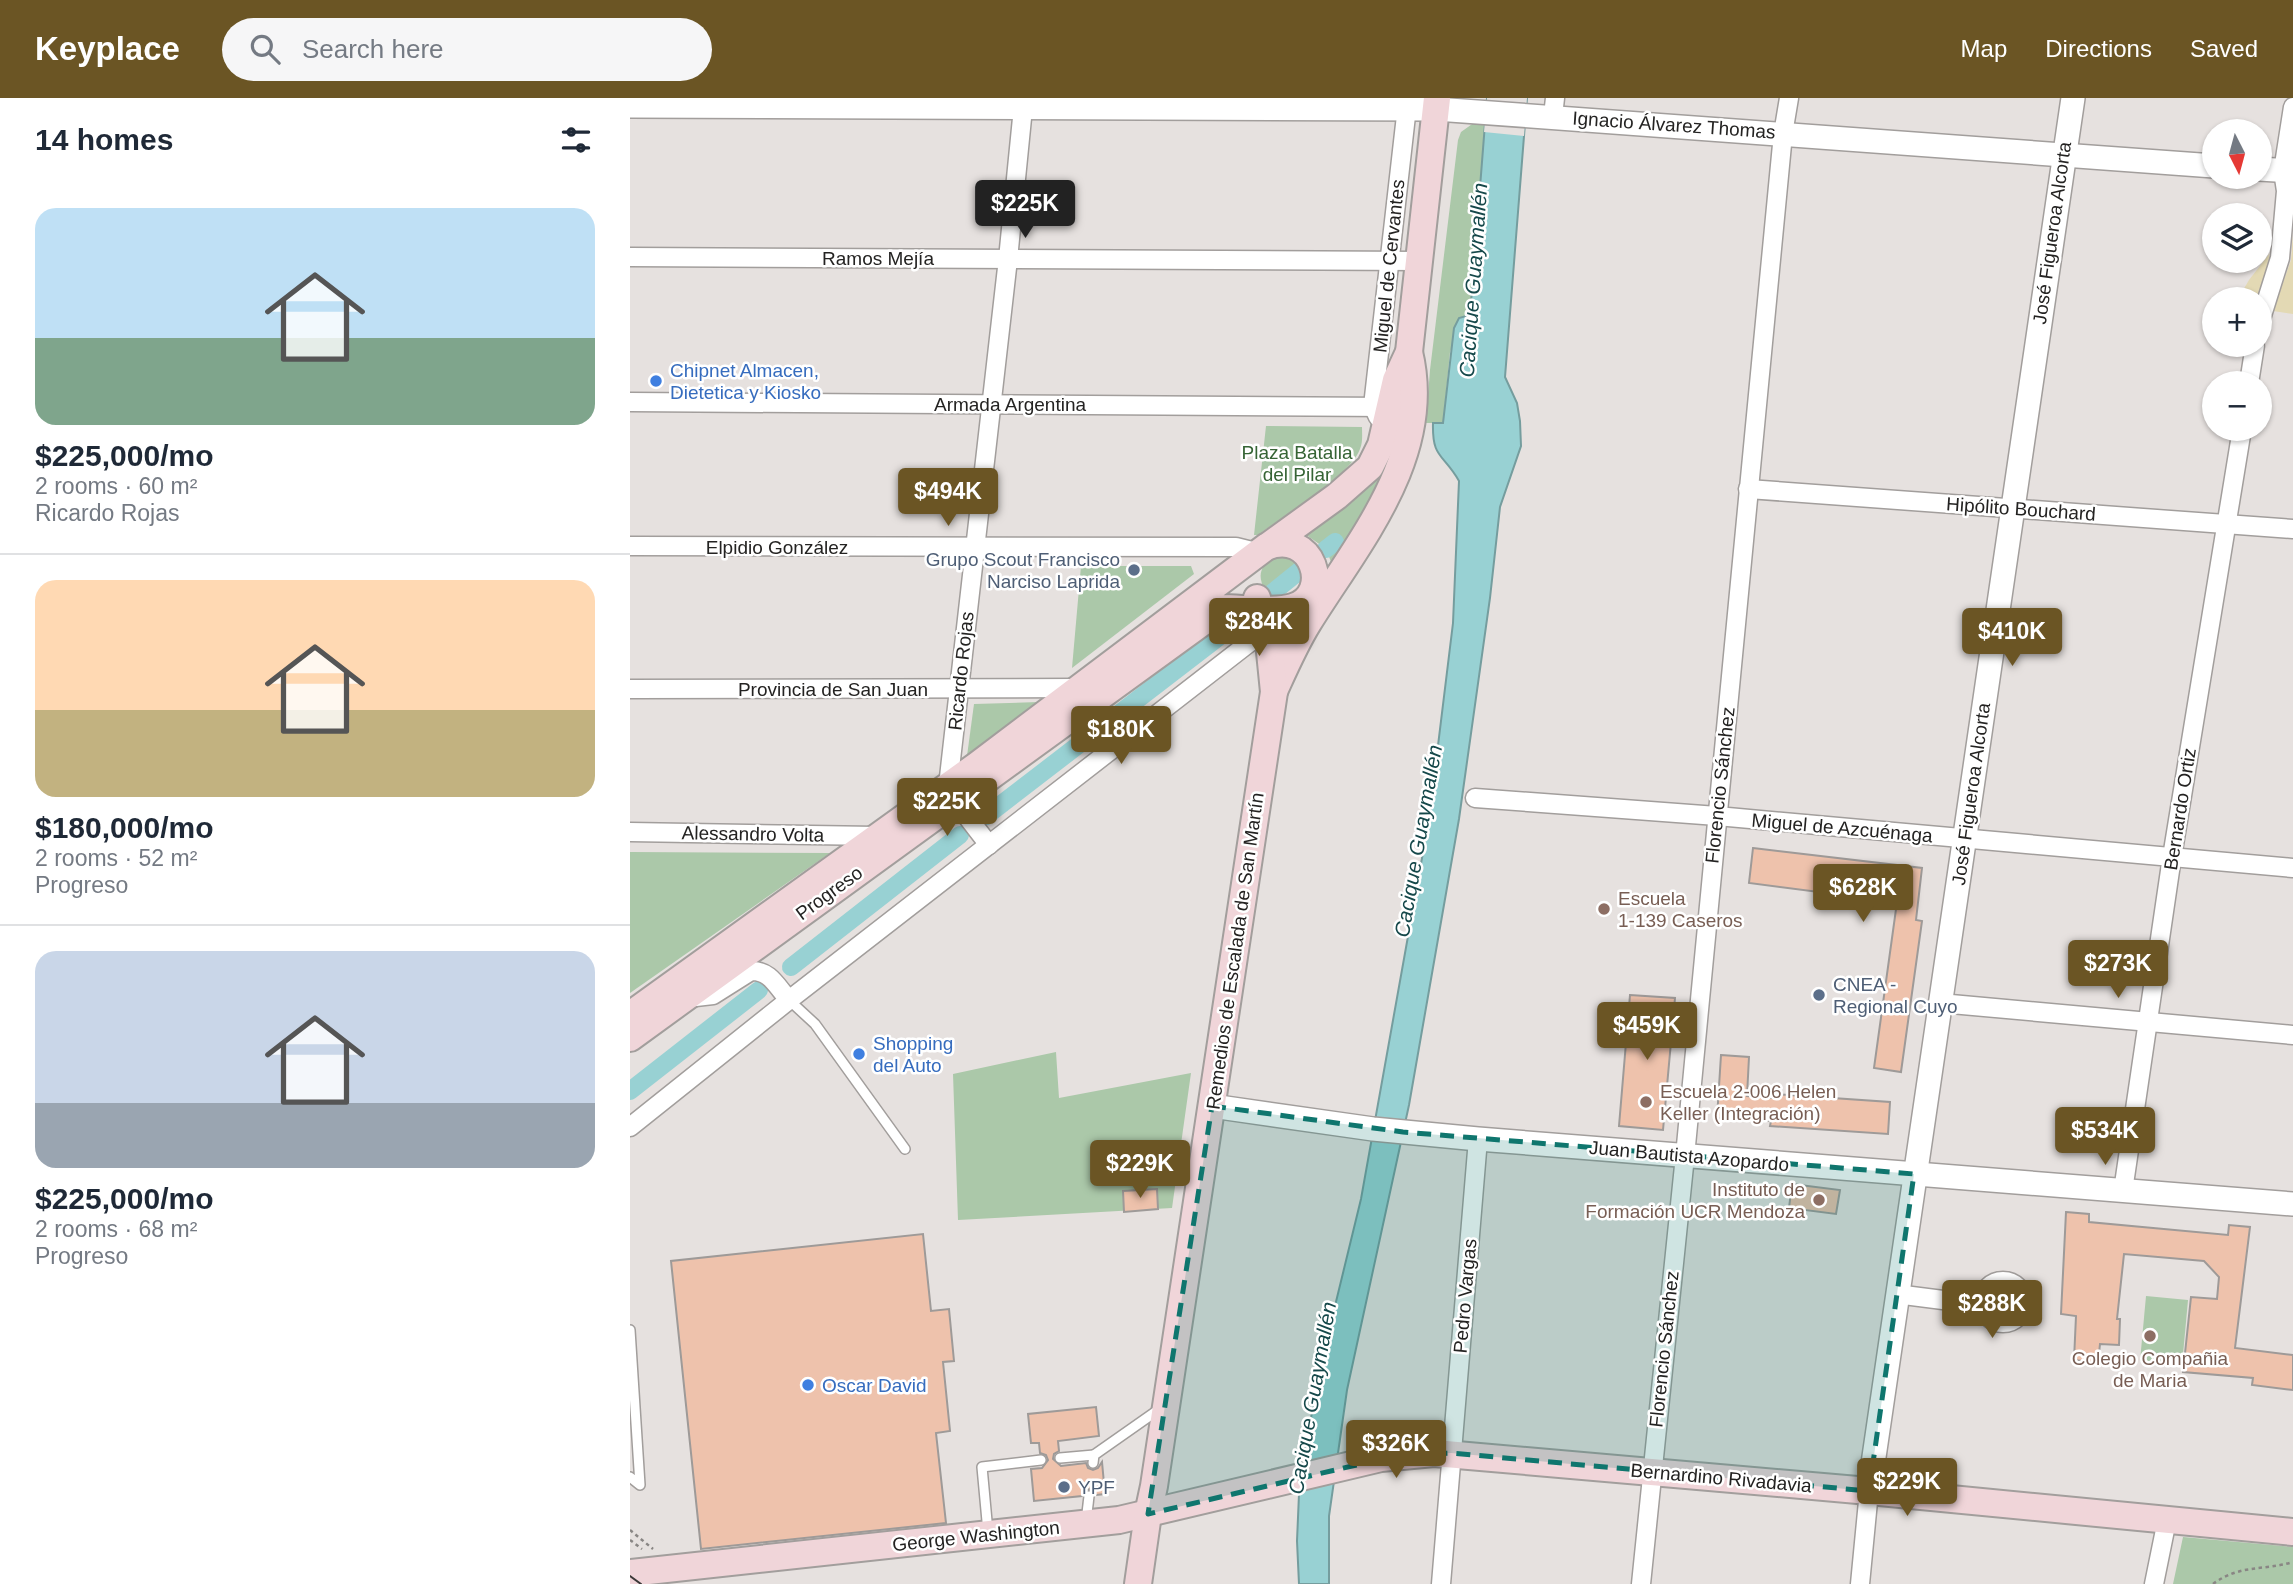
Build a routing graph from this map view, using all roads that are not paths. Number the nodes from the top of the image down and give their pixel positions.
1 (1789, 98) edge
2 (2073, 98) edge
3 (1023, 103) edge
4 (1436, 103) edge
5 (1407, 104) edge
6 (630, 106) edge
7 (1554, 107) edge
8 (2293, 107) edge
9 (1783, 134) junction
10 (2063, 155) junction
11 (2202, 165) edge
12 (2288, 171) edge
13 (630, 257) edge
14 (1008, 259) junction
15 (1390, 260) junction
16 (1419, 261) junction
17 (2271, 287) edge
18 (1409, 352) junction
19 (630, 402) edge
20 (992, 404) junction
21 (1383, 415) junction
22 (2240, 441) edge
23 (1748, 489) junction
24 (2013, 508) junction
25 (2228, 524) junction
26 (2293, 528) edge
27 (630, 546) edge
28 (974, 547) junction
29 (1260, 552) junction
30 (1286, 608) junction
31 (1229, 657) junction
32 (1272, 660) junction
33 (1079, 688) junction
34 (630, 689) edge
35 (959, 689) junction
36 (1273, 691) junction
37 (1475, 798) dead end
38 (956, 799) junction
39 (1717, 816) junction
40 (630, 832) edge
41 (876, 836) junction
42 (1965, 840) junction
43 (989, 845) junction
44 (2172, 857) junction
45 (2293, 868) edge
46 (785, 995) junction
47 (684, 999) junction
48 (1940, 1003) junction
49 (630, 1015) edge
50 (2147, 1022) junction
51 (2293, 1035) edge
52 (630, 1038) edge
53 (1212, 1106) junction
54 (630, 1127) edge
55 (1478, 1139) junction
56 (905, 1149) dead end
57 (1685, 1156) junction
58 (1914, 1174) junction
59 (2123, 1191) junction
60 (2293, 1204) edge
61 (1896, 1294) junction
62 (1982, 1305) dead end
63 (630, 1330) edge
64 (631, 1349) edge
65 (632, 1398) edge
66 (1166, 1405) junction
67 (1451, 1453) junction
68 (1060, 1458) dead end
69 (1041, 1460) dead end
70 (1651, 1471) junction
71 (1318, 1475) joint
72 (630, 1477) edge
73 (1869, 1491) junction
74 (1089, 1496) dead end
75 (1148, 1514) junction
76 (2167, 1520) junction
77 (1086, 1525) junction
78 (2293, 1532) edge
79 (988, 1535) junction
80 (630, 1573) edge
81 (1138, 1584) edge
82 (1441, 1584) edge
83 (1641, 1584) edge
84 (1860, 1584) edge
85 (2154, 1584) edge

1 - 9 street, Florencio Sánchez
2 - 10 street, José Figueroa Alcorta
3 - 5 street, Ignacio Álvarez Thomas
3 - 6 street, Ignacio Álvarez Thomas
3 - 14 street, Ricardo Rojas
4 - 5 street, Ignacio Álvarez Thomas
4 - 7 street, Ignacio Álvarez Thomas
4 - 16 main road, Miguel de Cervantes
5 - 15 street, Miguel de Cervantes
7 - 9 street, Ignacio Álvarez Thomas
8 - 12 street
9 - 10 street, Ignacio Álvarez Thomas
9 - 23 street, Florencio Sánchez
10 - 11 street, Ignacio Álvarez Thomas
10 - 24 street, José Figueroa Alcorta
12 - 17 street
13 - 14 street, Ramos Mejía
14 - 15 street, Ramos Mejía
14 - 20 street, Ricardo Rojas
15 - 16 street, Ramos Mejía
15 - 21 street, Miguel de Cervantes
16 - 18 main road, Miguel de Cervantes
18 - 21 main road, Miguel de Cervantes
18 - 30 main road, Miguel de Cervantes
19 - 20 street, Armada Argentina
20 - 21 street, Armada Argentina
20 - 28 street, Ricardo Rojas
21 - 29 main road, Miguel de Cervantes
22 - 25 street, Bernardo Ortiz
23 - 24 street, Hipólito Bouchard
23 - 39 street, Florencio Sánchez
24 - 25 street, Hipólito Bouchard
24 - 42 street, José Figueroa Alcorta
25 - 26 street, Hipólito Bouchard
25 - 44 street, Bernardo Ortiz
27 - 28 street, Elpidio González
28 - 29 street, Elpidio González
28 - 35 street, Ricardo Rojas
29 - 30 main road
29 - 30 main road
29 - 33 main road, Progreso
30 - 31 street
30 - 32 main road, Remedios de Escalada de San Martín
30 - 36 main road, Remedios de Escalada de San Martín
30 - 38 main road, Progreso
31 - 32 street
31 - 43 street
32 - 36 main road, Remedios de Escalada de San Martín
33 - 35 street, Provincia de San Juan
33 - 38 main road, Progreso
34 - 35 street, Provincia de San Juan
35 - 38 street, Ricardo Rojas
36 - 53 main road, Remedios de Escalada de San Martín
37 - 39 street, Miguel de Azcuénaga
38 - 41 main road, Progreso
38 - 43 street
38 - 47 main road, Progreso
39 - 42 street, Miguel de Azcuénaga
39 - 57 street, Florencio Sánchez
40 - 41 street, Alessandro Volta
41 - 49 main road, Progreso
42 - 44 street, Miguel de Azcuénaga
42 - 48 street, José Figueroa Alcorta
43 - 46 street
44 - 45 street, Miguel de Azcuénaga
44 - 50 street, Bernardo Ortiz
46 - 47 street
46 - 54 street
46 - 56 lane
47 - 52 main road, Progreso
48 - 50 street
48 - 58 street, José Figueroa Alcorta
50 - 51 street
50 - 59 street, Bernardo Ortiz
53 - 55 street, Juan Bautista Azopardo
53 - 66 main road, Remedios de Escalada de San Martín
55 - 57 street, Juan Bautista Azopardo
55 - 67 street, Pedro Vargas
57 - 58 street, Juan Bautista Azopardo
57 - 70 street, Florencio Sánchez
58 - 59 street, Juan Bautista Azopardo
58 - 61 street, José Figueroa Alcorta
59 - 60 street, Juan Bautista Azopardo
61 - 62 street
61 - 73 street, José Figueroa Alcorta
63 - 64 lane
64 - 65 lane
65 - 72 lane
66 - 68 lane
66 - 75 main road, Remedios de Escalada de San Martín
67 - 70 main road, Bernardino Rivadavia
67 - 71 main road, Bernardino Rivadavia
67 - 82 street, Pedro Vargas
69 - 79 lane
70 - 73 main road, Bernardino Rivadavia
70 - 83 street, Florencio Sánchez
71 - 75 main road, George Washington
73 - 76 main road, Bernardino Rivadavia
73 - 84 street
74 - 77 lane
75 - 77 main road, George Washington
75 - 81 main road, Remedios de Escalada de San Martín
76 - 78 main road, Bernardino Rivadavia
76 - 85 street
77 - 79 main road, George Washington
79 - 80 main road, George Washington

